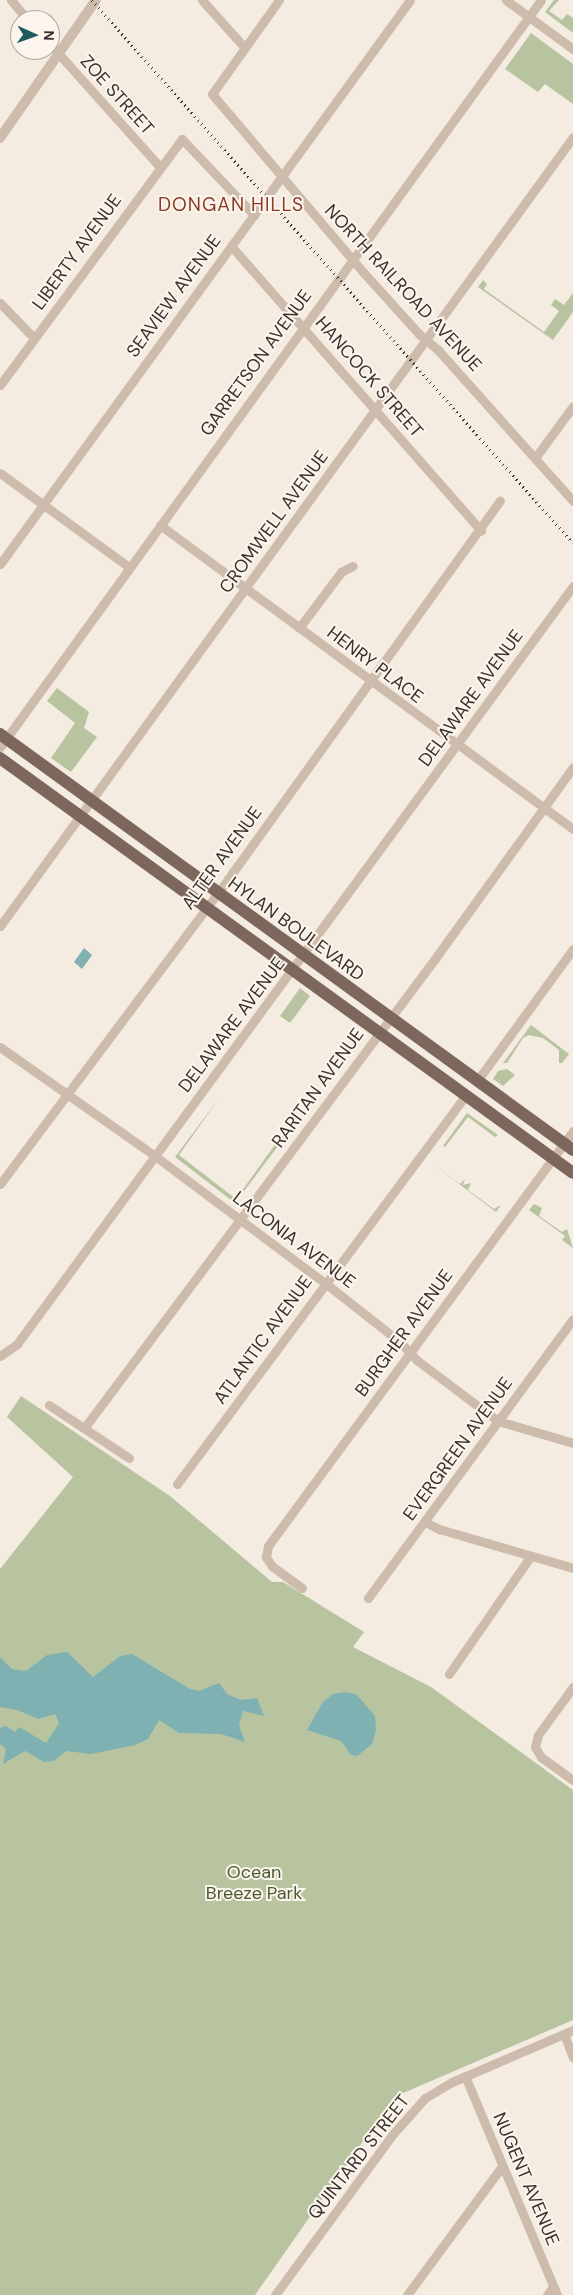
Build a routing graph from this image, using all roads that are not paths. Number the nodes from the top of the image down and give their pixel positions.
1 (10, 0) edge
2 (96, 0) edge
3 (202, 0) edge
4 (279, 0) edge
5 (410, 0) edge
6 (506, 0) edge
7 (541, 0) edge
8 (19, 10) edge
9 (529, 17) junction
10 (245, 48) junction
11 (573, 49) edge
12 (60, 53) edge
13 (60, 55) edge
14 (55, 60) edge
15 (573, 136) edge
16 (0, 138) edge
17 (159, 166) junction
18 (282, 177) junction
19 (254, 215) junction
20 (231, 246) junction
21 (352, 259) junction
22 (0, 303) edge
23 (303, 327) junction
24 (34, 338) junction
25 (426, 340) junction
26 (0, 385) edge
27 (573, 406) edge
28 (376, 409) junction
29 (535, 458) junction
30 (0, 473) edge
31 (500, 501) dead end
32 (573, 501) edge
33 (44, 503) junction
34 (160, 525) junction
35 (482, 531) junction
36 (0, 564) edge
37 (353, 566) dead end
38 (129, 567) junction
39 (573, 586) edge
40 (246, 588) junction
41 (299, 628) junction
42 (371, 682) junction
43 (2, 740) edge
44 (457, 745) junction
45 (0, 758) edge
46 (573, 767) edge
47 (92, 800) junction
48 (543, 808) junction
49 (81, 816) junction
50 (573, 829) edge
51 (217, 893) junction
52 (208, 906) junction
53 (0, 926) edge
54 (573, 949) edge
55 (303, 956) junction
56 (294, 969) junction
57 (389, 1019) junction
58 (380, 1031) junction
59 (0, 1047) edge
60 (477, 1081) junction
61 (67, 1093) junction
62 (466, 1095) junction
63 (573, 1131) edge
64 (569, 1147) edge
65 (155, 1156) junction
66 (553, 1159) junction
67 (573, 1173) edge
68 (0, 1184) edge
69 (240, 1220) junction
70 (325, 1283) junction
71 (572, 1322) edge
72 (409, 1352) junction
73 (0, 1356) edge
74 (49, 1405) dead end
75 (498, 1421) junction
76 (85, 1427) junction
77 (573, 1443) edge
78 (129, 1458) dead end
79 (177, 1484) dead end
80 (425, 1522) junction
81 (530, 1556) junction
82 (573, 1568) edge
83 (302, 1588) dead end
84 (368, 1598) dead end
85 (449, 1674) dead end
86 (573, 1687) edge
87 (573, 1780) edge
88 (573, 2030) edge
89 (564, 2034) junction
90 (573, 2057) edge
91 (465, 2076) junction
92 (502, 2166) junction
93 (555, 2291) edge
94 (276, 2295) edge
95 (407, 2295) edge
96 (547, 2295) edge

1 - 8 street
2 - 12 street
3 - 10 street
4 - 10 street
5 - 18 street, SEAVIEW AVENUE
6 - 9 street
7 - 9 street, GARRETSON AVENUE
9 - 11 street
9 - 21 street, GARRETSON AVENUE
10 - 18 street, NORTH RAILROAD AVENUE
13 - 17 street, ZOE STREET
14 - 16 street
15 - 25 street, CROMWELL AVENUE
17 - 19 street, LIBERTY AVENUE
17 - 24 street, LIBERTY AVENUE
18 - 19 street, SEAVIEW AVENUE
18 - 21 street, NORTH RAILROAD AVENUE
19 - 20 street, SEAVIEW AVENUE
20 - 23 street, HANCOCK STREET
20 - 33 street, SEAVIEW AVENUE
21 - 23 street, GARRETSON AVENUE
21 - 25 street, NORTH RAILROAD AVENUE
22 - 24 street
23 - 28 street, HANCOCK STREET
23 - 34 street, GARRETSON AVENUE
24 - 26 street, LIBERTY AVENUE
25 - 28 street, CROMWELL AVENUE
25 - 29 street, NORTH RAILROAD AVENUE
27 - 29 street
28 - 35 street, HANCOCK STREET
28 - 40 street, CROMWELL AVENUE
29 - 32 street, NORTH RAILROAD AVENUE
30 - 33 street
31 - 35 street, ALTER AVENUE
33 - 36 street, SEAVIEW AVENUE
33 - 38 street
34 - 38 street, GARRETSON AVENUE
34 - 40 street, HENRY PLACE
35 - 42 street, ALTER AVENUE
37 - 41 street
38 - 43 street, GARRETSON AVENUE
39 - 44 street, DELAWARE AVENUE
40 - 41 street, HENRY PLACE
40 - 47 street, CROMWELL AVENUE
41 - 42 street, HENRY PLACE
42 - 44 street, HENRY PLACE
42 - 51 street, ALTER AVENUE
43 - 47 main road, HYLAN BOULEVARD
44 - 48 street, HENRY PLACE
44 - 55 street, DELAWARE AVENUE
45 - 49 main road, HYLAN BOULEVARD
46 - 48 street, RARITAN AVENUE
47 - 49 street, CROMWELL AVENUE
47 - 51 main road, HYLAN BOULEVARD
48 - 50 street, HENRY PLACE
48 - 57 street, RARITAN AVENUE
49 - 52 main road, HYLAN BOULEVARD
49 - 53 street, CROMWELL AVENUE
51 - 52 street, ALTER AVENUE
51 - 55 main road, HYLAN BOULEVARD
52 - 56 main road, HYLAN BOULEVARD
52 - 61 street, ALTER AVENUE
54 - 60 street
55 - 56 street, DELAWARE AVENUE
55 - 57 main road, HYLAN BOULEVARD
56 - 58 main road, HYLAN BOULEVARD
56 - 65 street, DELAWARE AVENUE
57 - 58 street, RARITAN AVENUE
57 - 60 main road, HYLAN BOULEVARD
58 - 62 main road, HYLAN BOULEVARD
58 - 69 street, RARITAN AVENUE
59 - 61 street, LACONIA AVENUE
60 - 64 main road, HYLAN BOULEVARD
61 - 65 street, LACONIA AVENUE
61 - 68 street, ALTER AVENUE
62 - 66 main road, HYLAN BOULEVARD
62 - 70 street, ATLANTIC AVENUE
63 - 64 street, BURGHER AVENUE
64 - 66 street, BURGHER AVENUE
65 - 69 street, LACONIA AVENUE
65 - 73 street, DELAWARE AVENUE
66 - 67 main road, HYLAN BOULEVARD
66 - 72 street, BURGHER AVENUE
69 - 70 street, LACONIA AVENUE
69 - 76 street, RARITAN AVENUE
70 - 72 street, LACONIA AVENUE
70 - 79 street, ATLANTIC AVENUE
71 - 75 street, EVERGREEN AVENUE
72 - 75 street, LACONIA AVENUE
72 - 83 street, BURGHER AVENUE
74 - 76 street
75 - 77 street, LACONIA AVENUE
75 - 80 street, EVERGREEN AVENUE
76 - 78 street
80 - 81 street
80 - 84 street, EVERGREEN AVENUE
81 - 82 street
81 - 85 street
86 - 87 street
88 - 89 street, QUINTARD STREET
89 - 90 street
89 - 91 street, QUINTARD STREET
91 - 92 street, NUGENT AVENUE
91 - 94 street, QUINTARD STREET
92 - 93 street, NUGENT AVENUE
92 - 95 street
93 - 96 street

